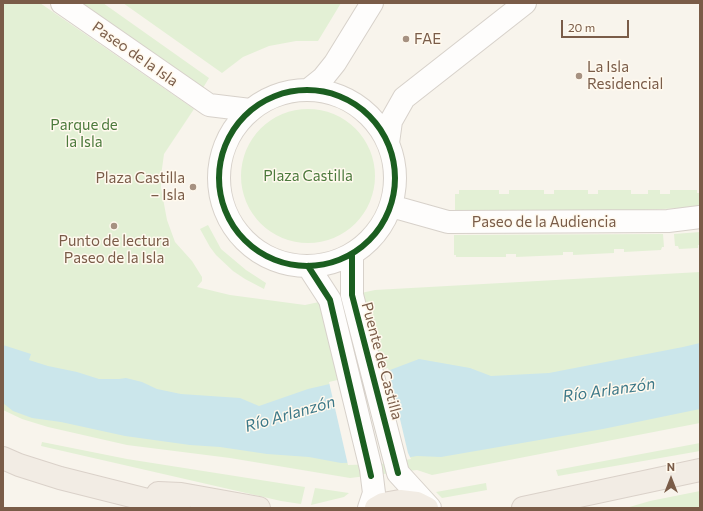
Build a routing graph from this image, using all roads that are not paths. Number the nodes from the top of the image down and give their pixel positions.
1 (62, 3) edge
2 (372, 3) edge
3 (525, 3) edge
4 (308, 90) junction
5 (209, 105) junction
6 (250, 110) junction
7 (227, 140) junction
8 (388, 143) junction
9 (391, 206) junction
10 (700, 217) edge
11 (352, 254) junction
12 (308, 266) junction
13 (3, 458) edge
14 (700, 470) edge
15 (625, 485) junction
16 (120, 492) junction
17 (179, 508) edge
18 (259, 508) edge
19 (369, 508) edge
20 (376, 508) edge
21 (429, 508) edge
22 (523, 508) edge
23 (576, 508) edge

1 - 5 street, Paseo de la Isla
2 - 4 street
3 - 8 street
4 - 6 street
4 - 8 street
5 - 6 street, Paseo de la Isla
5 - 7 street, Paseo de la Isla
6 - 7 street
7 - 12 street
8 - 9 street
9 - 10 street, Paseo de la Audiencia
9 - 11 street
11 - 12 street
11 - 21 street, Puente de Castilla
12 - 19 street
13 - 16 highway
14 - 15 highway
15 - 22 highway
15 - 23 highway
16 - 17 highway
16 - 18 highway
20 - 21 highway

